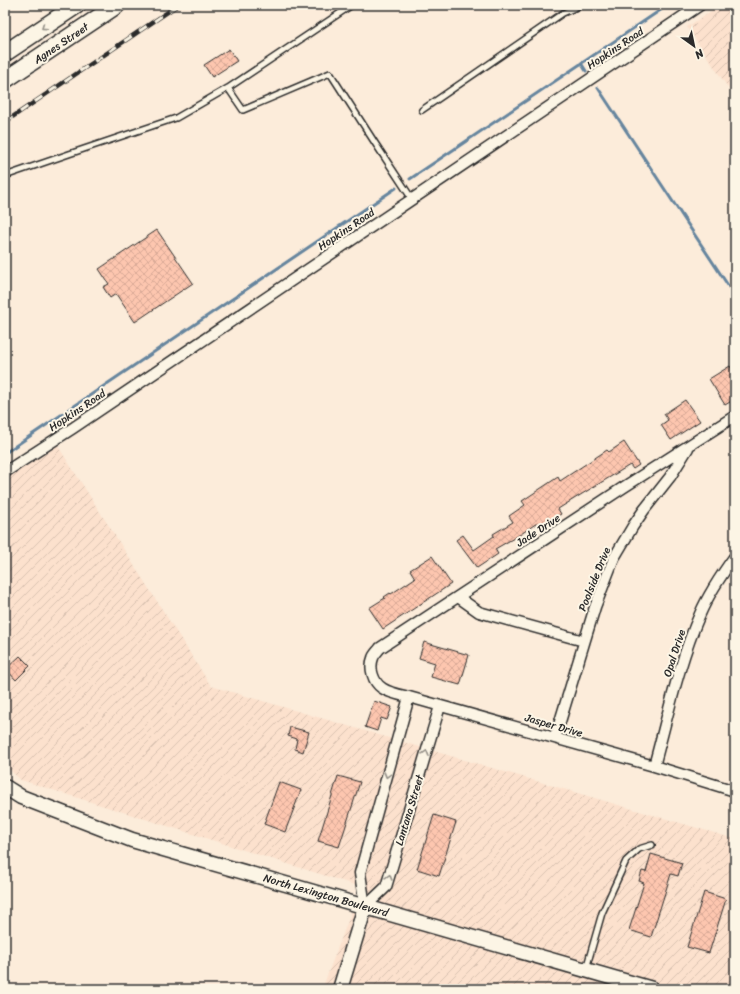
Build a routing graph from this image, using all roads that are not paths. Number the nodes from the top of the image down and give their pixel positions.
1 (77, 5) edge
2 (117, 5) edge
3 (352, 5) edge
4 (581, 5) edge
5 (700, 5) edge
6 (5, 53) edge
7 (5, 80) edge
8 (228, 88) junction
9 (422, 110) dead end
10 (5, 176) edge
11 (412, 199) junction
12 (735, 416) edge
13 (689, 446) junction
14 (5, 472) edge
15 (735, 556) edge
16 (458, 597) junction
17 (584, 641) junction
18 (372, 674) joint
19 (409, 697) junction
20 (440, 706) junction
21 (555, 738) junction
22 (654, 766) junction
23 (5, 787) edge
24 (735, 791) edge
25 (652, 845) dead end
26 (365, 907) junction
27 (586, 970) junction
28 (340, 989) edge
29 (652, 989) edge

1 -> 6 main road, Agnes Street
2 - 7 main road, Agnes Street
3 - 8 lane
4 - 9 lane
5 - 11 street, Hopkins Road
8 - 10 lane
8 - 11 lane
11 - 14 street, Hopkins Road
12 - 13 street, Jade Drive
13 - 16 street, Jade Drive
13 - 17 street, Poolside Drive
15 - 22 street, Opal Drive
16 - 17 street
16 - 18 street, Jade Drive
17 - 21 street, Poolside Drive
18 - 19 street, Jasper Drive
19 - 20 street, Jasper Drive
19 -> 26 street, Lantana Street
20 - 21 street, Jasper Drive
26 -> 20 street, Lantana Street
21 - 22 street, Jasper Drive
22 - 24 street, Jasper Drive
23 - 26 street, North Lexington Boulevard
25 - 27 lane
26 - 27 street, North Lexington Boulevard
26 - 28 street, Lantana Street
27 - 29 street, North Lexington Boulevard

